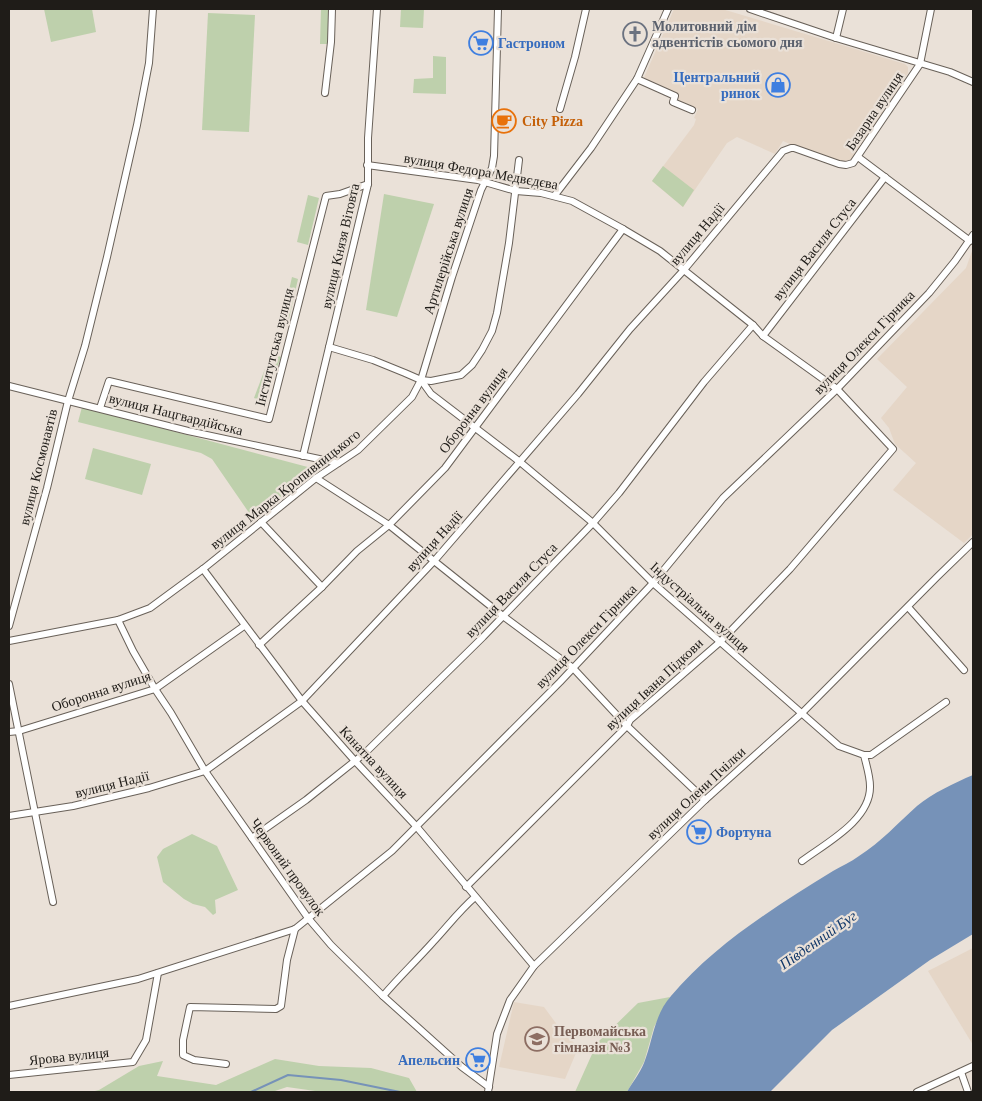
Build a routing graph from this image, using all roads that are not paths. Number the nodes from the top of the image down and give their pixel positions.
1 (153, 9) edge
2 (332, 9) edge
3 (377, 9) edge
4 (498, 9) edge
5 (586, 9) edge
6 (668, 9) edge
7 (754, 9) edge
8 (843, 9) edge
9 (931, 9) edge
10 (836, 38) junction
11 (920, 64) junction
12 (637, 79) junction
13 (973, 82) edge
14 (325, 93) dead end
15 (560, 109) dead end
16 (692, 110) dead end
17 (787, 149) joint
18 (858, 157) junction
19 (519, 160) dead end
20 (367, 165) junction
21 (885, 178) junction
22 (485, 181) junction
23 (368, 184) junction
24 (516, 191) junction
25 (555, 195) junction
26 (623, 229) junction
27 (972, 238) edge
28 (683, 270) junction
29 (753, 324) junction
30 (763, 336) junction
31 (329, 347) junction
32 (420, 380) junction
33 (9, 386) edge
34 (837, 389) junction
35 (68, 401) junction
36 (100, 408) junction
37 (475, 429) junction
38 (893, 449) joint
39 (303, 456) junction
40 (520, 462) junction
41 (338, 463) junction
42 (316, 478) junction
43 (261, 522) junction
44 (593, 523) junction
45 (389, 525) junction
46 (973, 542) edge
47 (435, 560) junction
48 (203, 569) junction
49 (653, 583) junction
50 (322, 587) junction
51 (908, 607) junction
52 (503, 616) junction
53 (118, 620) junction
54 (9, 626) edge
55 (244, 626) junction
56 (9, 641) edge
57 (720, 642) junction
58 (259, 645) junction
59 (573, 668) junction
60 (964, 670) dead end
61 (9, 684) edge
62 (155, 689) junction
63 (302, 701) junction
64 (946, 702) dead end
65 (802, 713) junction
66 (627, 726) junction
67 (19, 731) junction
68 (9, 732) edge
69 (864, 755) junction
70 (355, 761) junction
71 (205, 771) junction
72 (705, 800) junction
73 (36, 813) junction
74 (9, 816) edge
75 (416, 826) junction
76 (252, 838) junction
77 (802, 861) dead end
78 (466, 887) junction
79 (475, 897) junction
80 (53, 902) dead end
81 (308, 918) junction
82 (295, 929) junction
83 (534, 966) junction
84 (158, 973) junction
85 (382, 996) junction
86 (9, 1006) edge
87 (226, 1064) dead end
88 (973, 1066) edge
89 (961, 1072) junction
90 (9, 1075) edge
91 (489, 1090) edge
92 (917, 1092) edge
93 (968, 1092) edge

1 - 35 street, вулиця Космонавтів
2 - 14 street
3 - 20 street, вулиця Князя Вітовта
4 - 22 street, Артилерійська вулиця
5 - 15 street
6 - 12 street
7 - 10 street
8 - 10 street
9 - 11 street
10 - 11 street
11 - 13 street
11 - 18 street, Базарна вулиця
12 - 16 street
12 - 25 street
17 - 18 street, Базарна вулиця
17 - 28 street, вулиця Надії
18 - 21 street
19 - 24 street
20 - 22 street, вулиця Федора Медвєдєва
20 - 23 street, вулиця Князя Вітовта
21 - 27 street
21 - 30 street, вулиця Василя Стуса
22 - 24 street, вулиця Федора Медвєдєва
22 - 32 street, Артилерійська вулиця
23 - 31 street, вулиця Князя Вітовта
23 - 36 street, Інститутська вулиця
24 - 25 street, вулиця Федора Медвєдєва
24 - 32 street
25 - 26 street, вулиця Федора Медвєдєва
26 - 28 street, вулиця Федора Медвєдєва
26 - 37 street, Оборонна вулиця
27 - 34 street, вулиця Олекси Гірника
28 - 29 street, вулиця Федора Медвєдєва
28 - 40 street, вулиця Надії
29 - 30 street, вулиця Федора Медвєдєва
29 - 44 street, вулиця Василя Стуса
30 - 34 street, вулиця Федора Медвєдєва
31 - 32 street
31 - 39 street, вулиця Князя Вітовта
32 - 37 street, Індустріальна вулиця
32 - 41 street, вулиця Марка Кропивницького
33 - 35 street, вулиця Нацгвардійська
34 - 38 street, вулиця Федора Медвєдєва
34 - 49 street, вулиця Олекси Гірника
35 - 36 street, вулиця Нацгвардійська
35 - 54 street, вулиця Космонавтів
36 - 39 street, вулиця Нацгвардійська
37 - 40 street, Індустріальна вулиця
37 - 45 street, Оборонна вулиця
38 - 57 street, вулиця Івана Підкови
39 - 41 street, вулиця Нацгвардійська
40 - 44 street, Індустріальна вулиця
40 - 47 street, вулиця Надії
41 - 42 street, вулиця Марка Кропивницького
42 - 43 street, вулиця Марка Кропивницького
42 - 45 street
43 - 48 street, вулиця Марка Кропивницького
43 - 50 street
44 - 49 street, Індустріальна вулиця
44 - 52 street, вулиця Василя Стуса
45 - 47 street
45 - 50 street, Оборонна вулиця
46 - 51 street, вулиця Олени Пчілки
47 - 52 street
47 - 63 street, вулиця Надії
48 - 53 street, вулиця Марка Кропивницького
48 - 55 street, Канатна вулиця
49 - 57 street, Індустріальна вулиця
49 - 59 street, вулиця Олекси Гірника
50 - 58 street, Оборонна вулиця
51 - 60 street
51 - 65 street, вулиця Олени Пчілки
52 - 59 street
52 - 70 street, вулиця Василя Стуса
53 - 56 street, вулиця Марка Кропивницького
53 - 62 street, Червоний провулок
55 - 58 street, Канатна вулиця
55 - 62 street, Оборонна вулиця
57 - 65 street, Індустріальна вулиця
57 - 66 street, вулиця Івана Підкови
58 - 63 street, Канатна вулиця
59 - 66 street
59 - 75 street, вулиця Олекси Гірника
61 - 67 street
62 - 67 street, Оборонна вулиця
62 - 71 street, Червоний провулок
63 - 70 street, Канатна вулиця
63 - 71 street, вулиця Надії
64 - 69 street
65 - 69 street, Індустріальна вулиця
65 - 72 street, вулиця Олени Пчілки
66 - 72 street
66 - 78 street, вулиця Івана Підкови
67 - 68 street, Оборонна вулиця
67 - 73 street
69 - 77 street
70 - 75 street, Канатна вулиця
70 - 76 street, вулиця Василя Стуса
71 - 73 street, вулиця Надії
71 - 76 street, Червоний провулок
72 - 83 street, вулиця Олени Пчілки
73 - 74 street, вулиця Надії
73 - 80 street
75 - 78 street, Канатна вулиця
75 - 81 street, вулиця Олекси Гірника
76 - 81 street, Червоний провулок
78 - 79 street, Канатна вулиця
79 - 83 street, Канатна вулиця
79 - 85 street
81 - 82 street, вулиця Олекси Гірника
81 - 85 street, Червоний провулок
82 - 84 street, вулиця Олекси Гірника
82 - 87 street
83 - 91 street, вулиця Олени Пчілки
84 - 86 street, вулиця Олекси Гірника
84 - 90 street, Ярова вулиця
85 - 91 street, Червоний провулок
88 - 89 street
89 - 92 street
89 - 93 street

